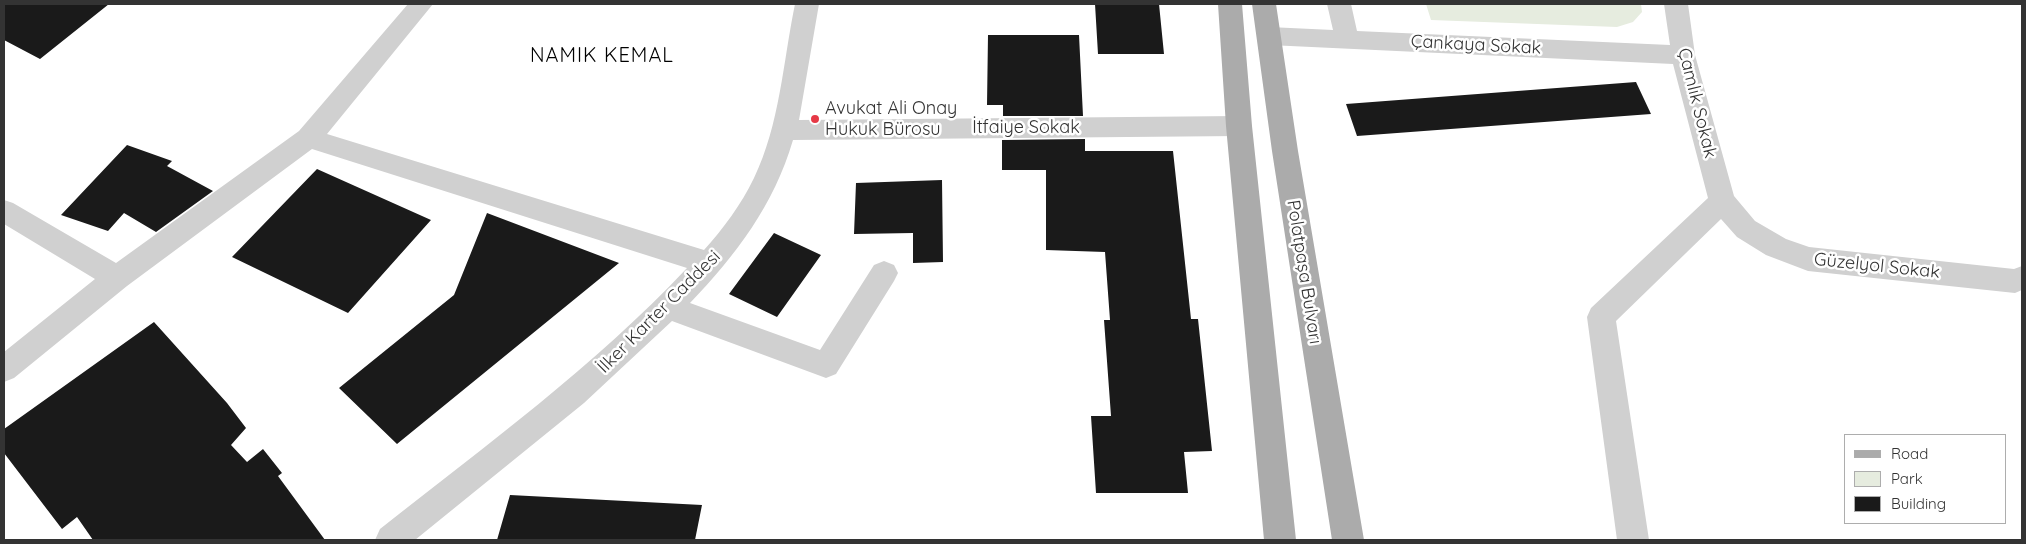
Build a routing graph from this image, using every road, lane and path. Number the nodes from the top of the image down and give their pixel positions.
1 (421, 4) edge
2 (807, 4) edge
3 (1230, 4) edge
4 (1264, 4) edge
5 (1339, 4) edge
6 (1676, 4) edge
7 (1269, 36) junction
8 (1347, 39) junction
9 (1683, 55) junction
10 (1239, 126) junction
11 (784, 130) junction
12 (308, 138) junction
13 (1722, 200) junction
14 (4, 211) edge
15 (710, 264) junction
16 (884, 273) dead end
17 (117, 278) junction
18 (2022, 278) edge
19 (668, 307) junction
20 (4, 369) edge
21 (391, 540) edge
22 (1280, 540) edge
23 (1348, 540) edge
24 (1634, 540) edge

1 - 12 street
2 - 11 street, İlker Karter Caddesi
3 - 10 main road
4 - 7 main road, Polatpaşa Bulvarı
5 - 8 street
6 - 9 street, Çamlık Sokak
7 - 8 street, Çankaya Sokak
7 - 23 main road, Polatpaşa Bulvarı
8 - 9 street, Çankaya Sokak
9 - 13 street, Çamlık Sokak
10 - 11 street, İtfaiye Sokak
10 - 22 main road
11 - 15 street, İlker Karter Caddesi
12 - 15 street
12 - 17 street
13 - 18 street, Güzelyol Sokak
13 - 24 street
14 - 17 street
15 - 19 street, İlker Karter Caddesi
16 - 19 street
17 - 20 street
19 - 21 street, İlker Karter Caddesi

